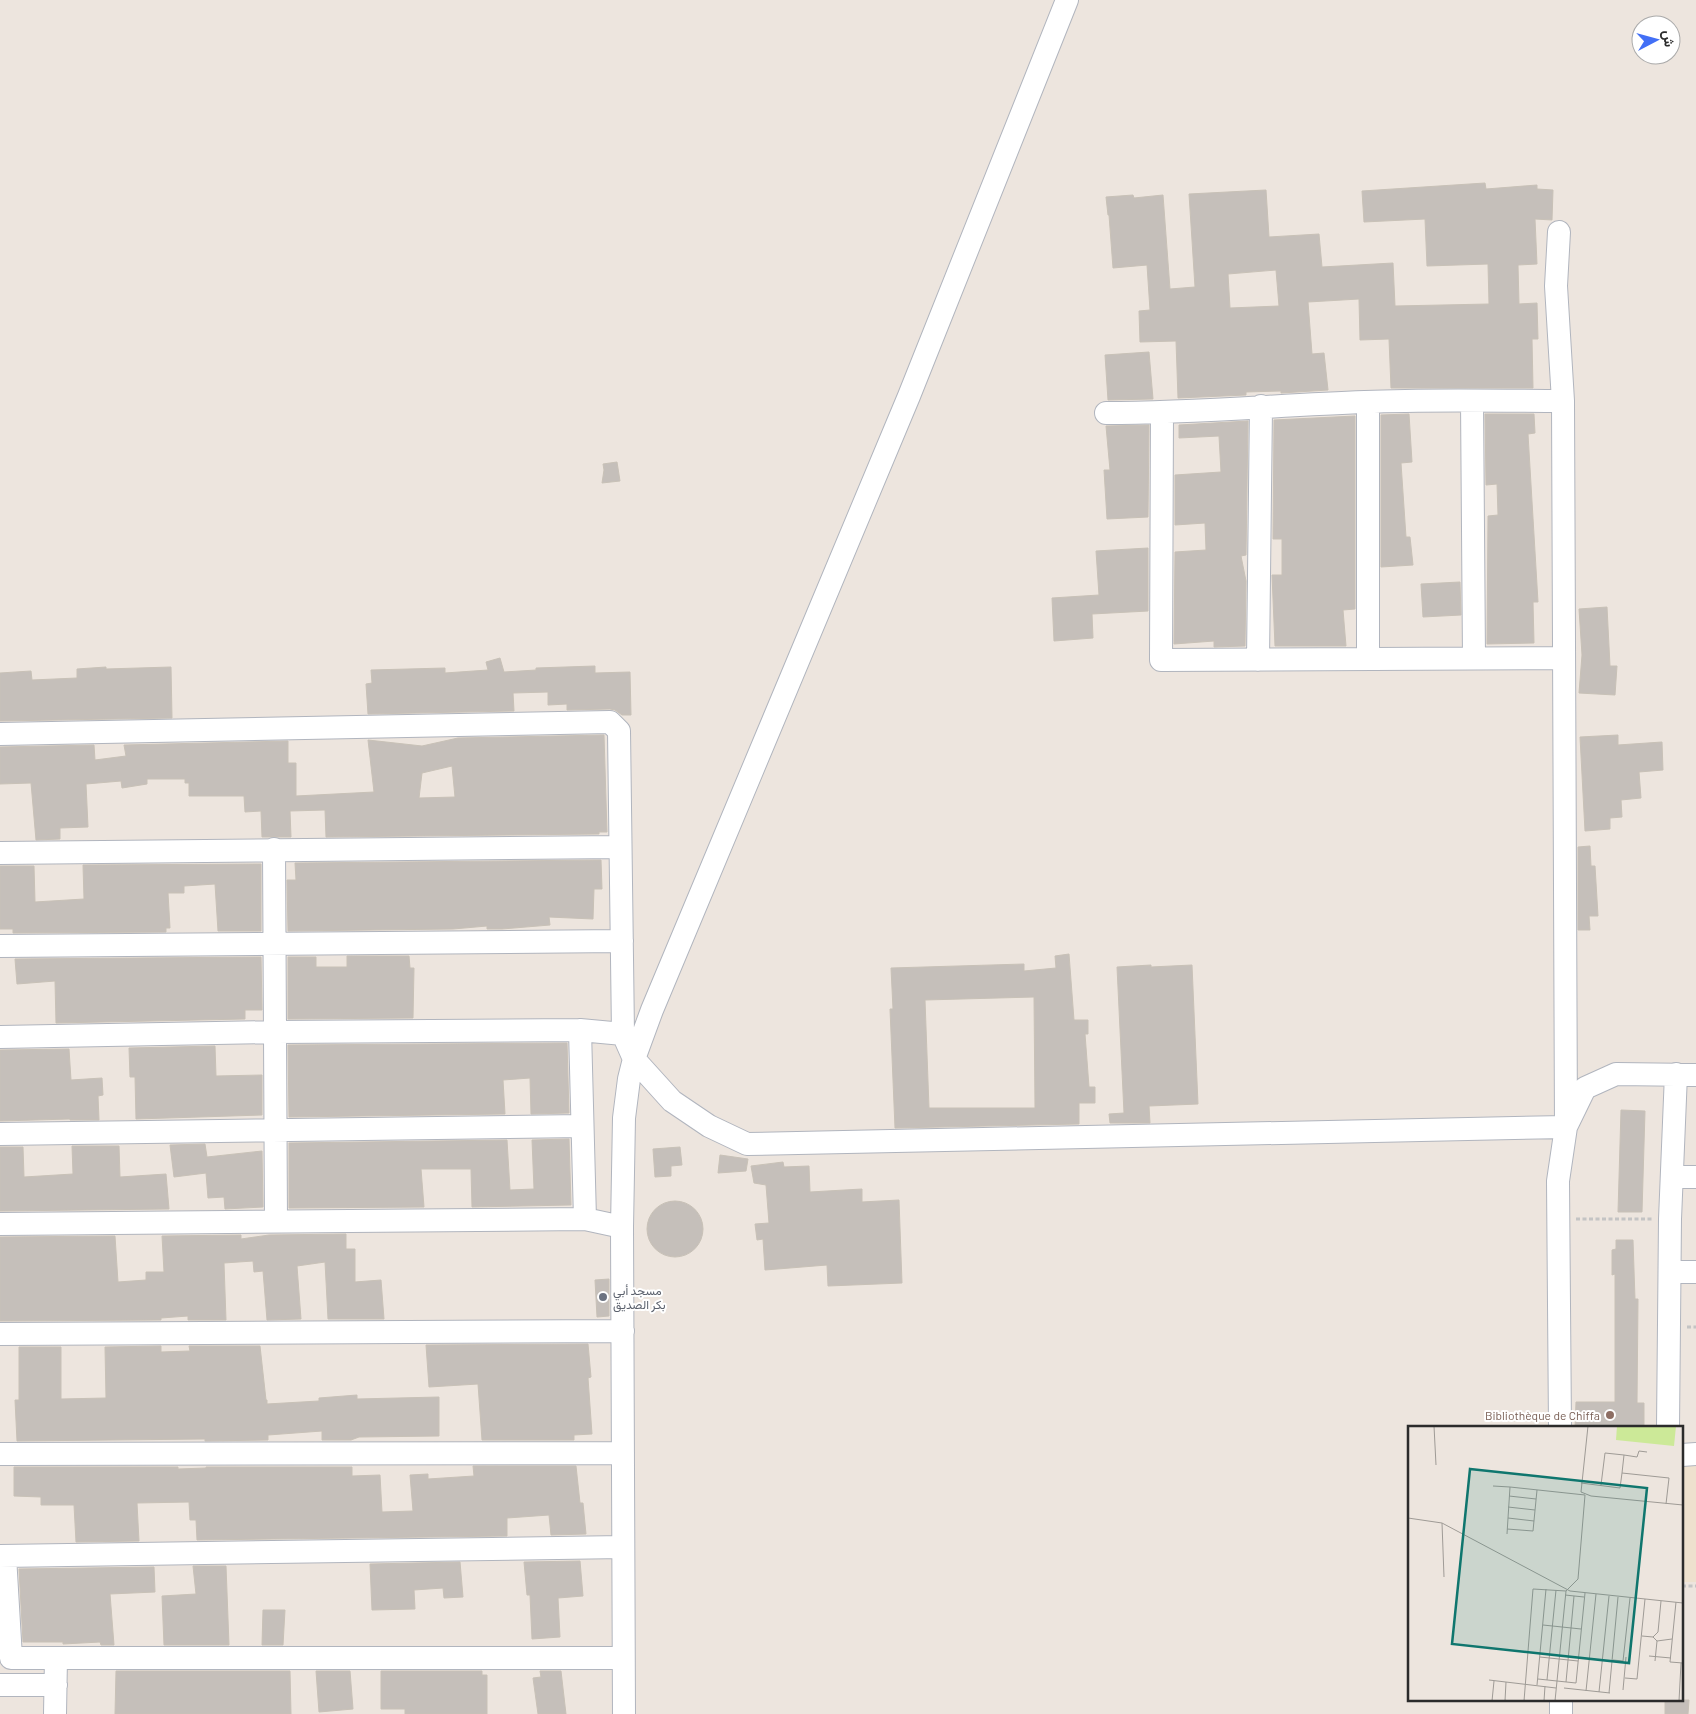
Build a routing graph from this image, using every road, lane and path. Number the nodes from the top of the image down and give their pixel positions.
1 (1067, 0) edge
2 (1559, 232) dead end
3 (1563, 400) junction
4 (1472, 401) junction
5 (1368, 402) junction
6 (1260, 406) junction
7 (1106, 413) dead end
8 (1162, 413) junction
9 (1474, 658) junction
10 (1563, 658) junction
11 (1368, 659) junction
12 (1258, 660) junction
13 (0, 734) edge
14 (620, 847) junction
15 (274, 849) junction
16 (0, 853) edge
17 (622, 941) junction
18 (275, 943) junction
19 (0, 946) edge
20 (580, 1030) junction
21 (275, 1032) junction
22 (624, 1034) junction
23 (0, 1037) edge
24 (634, 1059) junction
25 (1686, 1074) edge
26 (582, 1126) junction
27 (1566, 1127) junction
28 (275, 1130) junction
29 (0, 1134) edge
30 (1672, 1177) junction
31 (1696, 1178) edge
32 (585, 1219) junction
33 (1559, 1219) junction
34 (1670, 1219) junction
35 (276, 1221) junction
36 (0, 1224) edge
37 (622, 1227) junction
38 (1671, 1272) junction
39 (1696, 1272) edge
40 (623, 1330) junction
41 (0, 1334) edge
42 (1560, 1426) edge
43 (1668, 1426) edge
44 (623, 1453) junction
45 (0, 1454) edge
46 (623, 1547) junction
47 (3, 1556) edge
48 (56, 1658) junction
49 (623, 1658) junction
50 (56, 1684) junction
51 (0, 1686) edge
52 (55, 1714) edge
53 (624, 1714) edge

1 - 24 street
2 - 3 street
3 - 4 street
3 - 10 street
4 - 5 street
4 - 9 street
5 - 6 street
5 - 11 street
6 - 8 street
6 - 12 street
7 - 8 street
8 - 12 street
9 - 10 street
9 - 11 street
10 - 27 street
11 - 12 street
13 - 14 street
14 - 15 street
14 - 17 street
15 - 16 street
15 - 18 street
17 - 18 street
17 - 22 street
18 - 19 street
18 - 21 street
20 - 21 street
20 - 22 street
20 - 26 street
21 - 23 street
21 - 28 street
22 - 24 street
24 - 27 street
24 - 37 street
25 - 27 street
25 - 30 street
26 - 28 street
26 - 32 street
27 - 33 street
28 - 29 street
28 - 35 street
30 - 31 street
30 - 34 street
32 - 35 street
32 - 37 street
33 - 34 path
33 - 42 street
34 - 38 street
35 - 36 street
37 - 40 street
38 - 39 street
38 - 43 street
40 - 41 street
40 - 44 street
44 - 45 street
44 - 46 street
46 - 47 street
46 - 49 street
47 - 48 street
48 - 49 street
48 - 50 street
49 - 53 street
50 - 51 street
50 - 52 street

